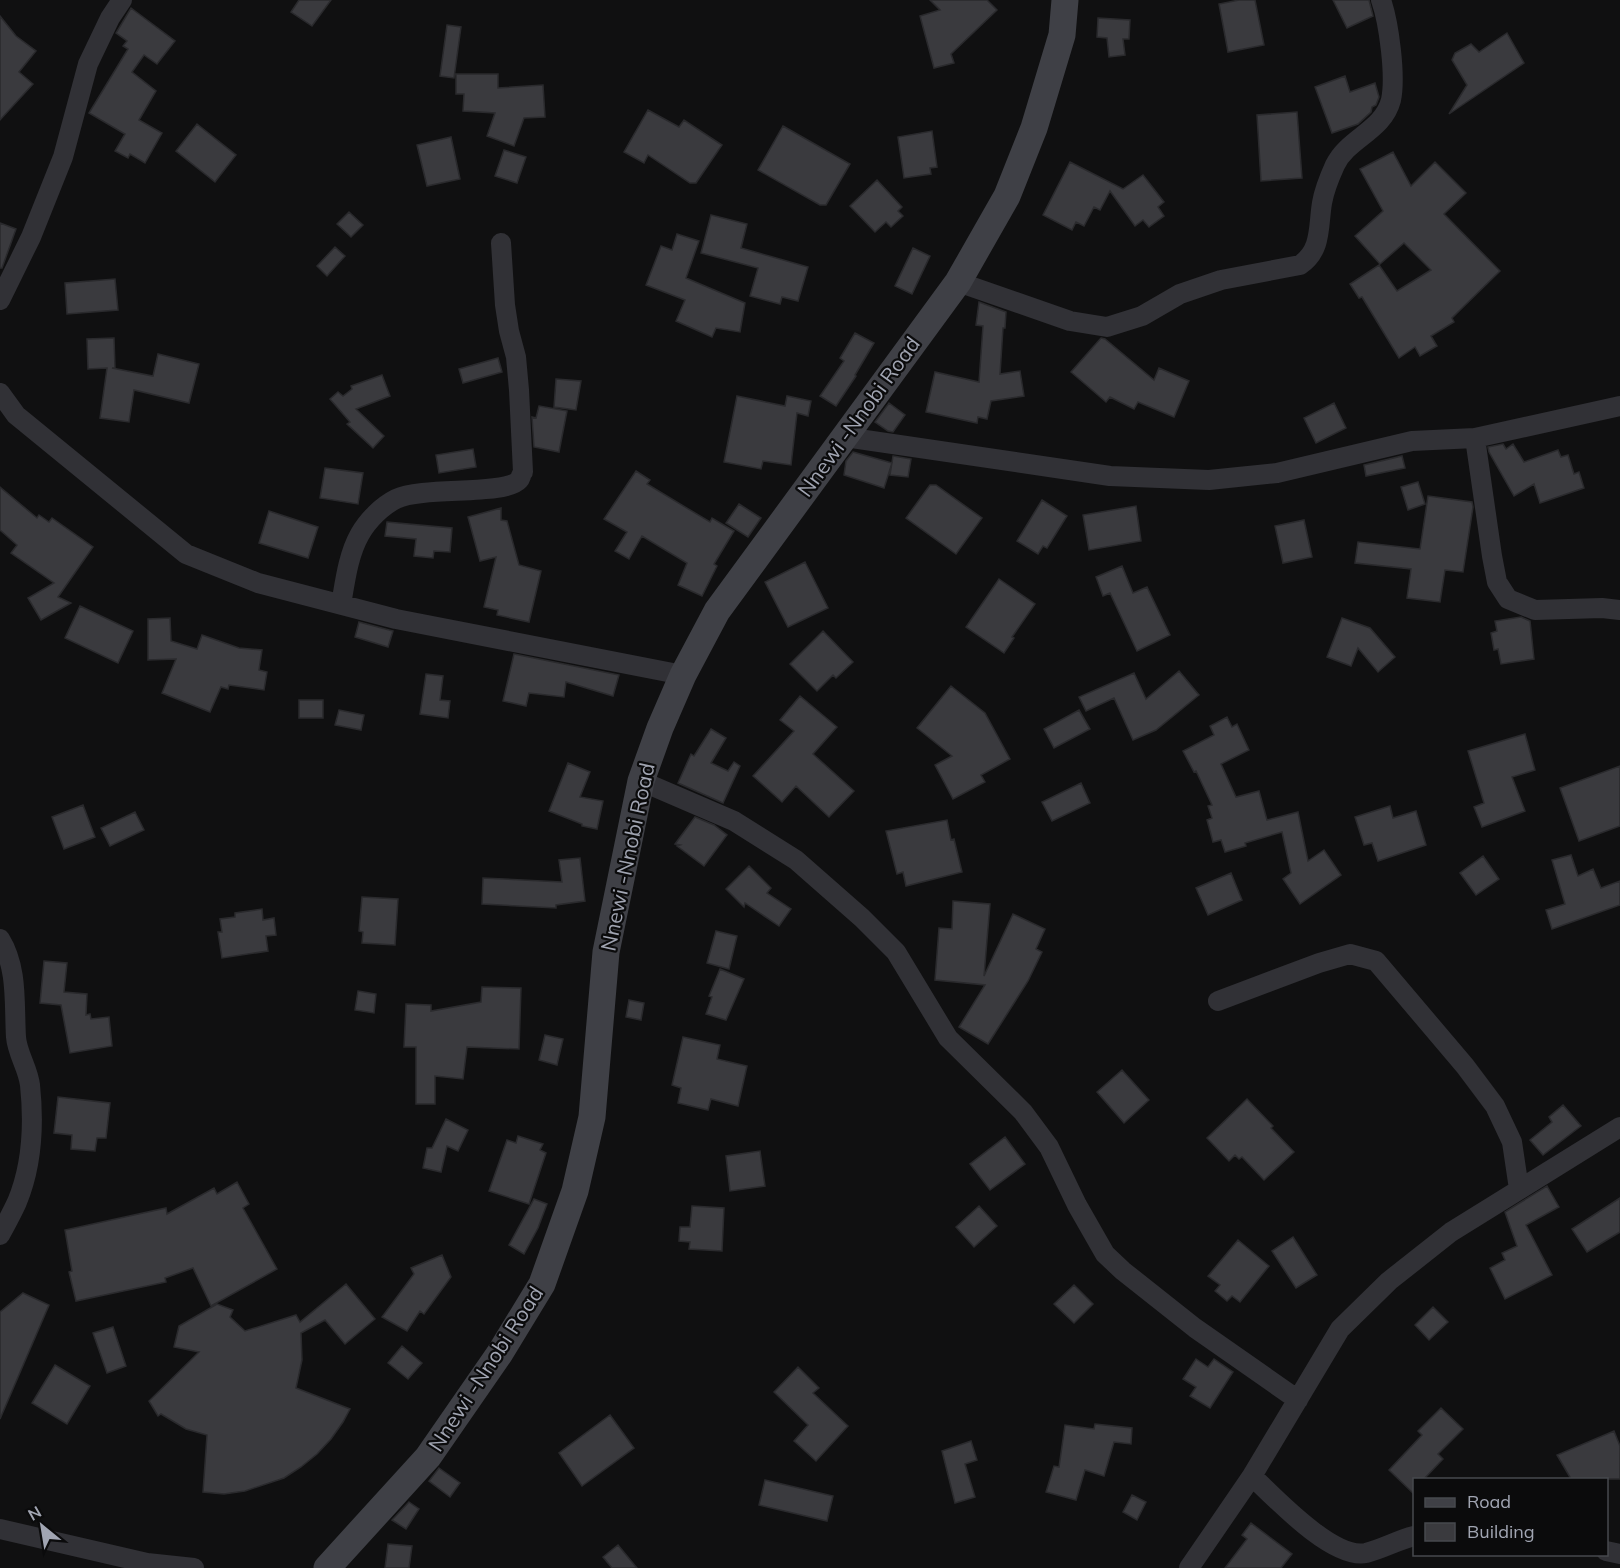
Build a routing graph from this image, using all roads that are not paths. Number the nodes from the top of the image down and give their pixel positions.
1 (122, 0) edge
2 (1065, 0) edge
3 (1381, 0) edge
4 (501, 243) dead end
5 (958, 282) junction
6 (0, 300) edge
7 (0, 393) edge
8 (1620, 406) edge
9 (845, 436) junction
10 (1475, 438) junction
11 (341, 605) junction
12 (1620, 610) edge
13 (683, 675) junction
14 (641, 781) junction
15 (0, 939) edge
16 (1218, 1000) dead end
17 (1620, 1127) edge
18 (1519, 1189) junction
19 (0, 1235) edge
20 (1298, 1400) junction
21 (1252, 1476) junction
22 (0, 1529) edge
23 (1413, 1536) edge
24 (194, 1568) edge
25 (327, 1568) edge
26 (1189, 1568) edge

1 - 6 street
2 - 5 main road, Nnewi -Nnobi Road
3 - 5 street
4 - 11 street
5 - 9 main road, Nnewi -Nnobi Road
7 - 11 street
8 - 10 street
9 - 10 street
9 - 13 main road, Nnewi -Nnobi Road
10 - 12 street
11 - 13 street
13 - 14 main road, Nnewi -Nnobi Road
14 - 20 street
14 - 25 main road, Nnewi -Nnobi Road
15 - 19 street
16 - 18 street
17 - 18 street
18 - 20 street
20 - 21 street
21 - 23 street
21 - 26 street
22 - 24 street

